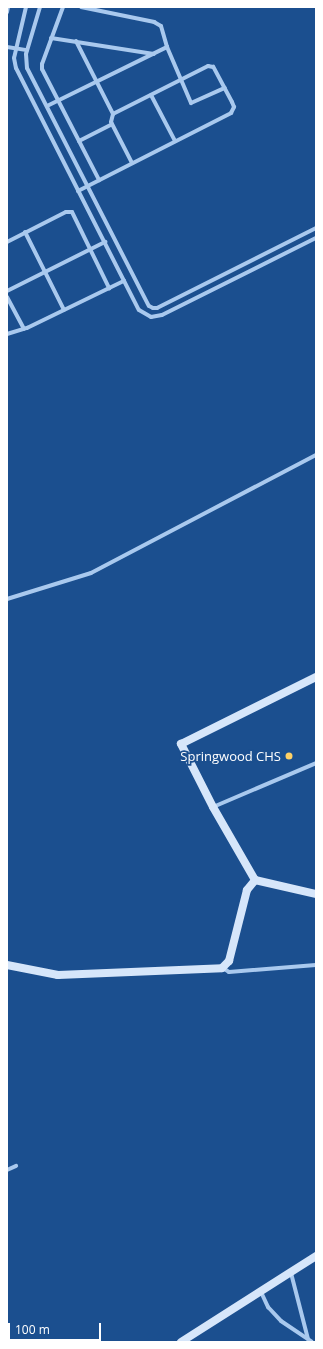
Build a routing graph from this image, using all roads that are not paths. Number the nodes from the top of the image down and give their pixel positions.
1 (8, 7) edge
2 (26, 7) edge
3 (40, 7) edge
4 (63, 7) edge
5 (81, 7) edge
6 (7, 12) edge
7 (51, 38) junction
8 (76, 41) junction
9 (7, 47) edge
10 (16, 48) junction
11 (167, 48) junction
12 (27, 50) junction
13 (154, 54) junction
14 (181, 80) junction
15 (97, 81) junction
16 (225, 88) junction
17 (151, 95) junction
18 (58, 101) junction
19 (47, 106) junction
20 (113, 114) junction
21 (112, 124) junction
22 (79, 141) junction
23 (175, 141) junction
24 (132, 163) junction
25 (99, 180) junction
26 (87, 186) junction
27 (78, 191) junction
28 (316, 228) edge
29 (25, 232) junction
30 (316, 238) edge
31 (7, 242) edge
32 (105, 242) junction
33 (91, 249) junction
34 (44, 272) junction
35 (124, 281) junction
36 (109, 288) junction
37 (7, 291) edge
38 (7, 296) edge
39 (153, 308) junction
40 (64, 310) junction
41 (151, 317) junction
42 (7, 329) edge
43 (24, 329) junction
44 (8, 334) edge
45 (316, 455) edge
46 (7, 599) edge
47 (315, 678) edge
48 (316, 762) edge
49 (213, 807) junction
50 (255, 880) junction
51 (316, 894) edge
52 (7, 965) edge
53 (316, 965) edge
54 (222, 968) junction
55 (16, 1166) dead end
56 (7, 1170) edge
57 (316, 1256) edge
58 (291, 1273) junction
59 (261, 1292) junction
60 (310, 1341) edge
61 (180, 1342) edge

1 - 6 street
2 - 10 street
3 - 12 street
4 - 7 street
5 - 11 street
7 - 8 street
7 - 18 street
8 - 13 street
8 - 15 street
9 - 10 street
10 - 12 street
10 - 27 street
11 - 13 street
11 - 14 street
12 - 19 street
13 - 15 street
14 - 16 street
14 - 16 street
14 - 17 street
15 - 18 street
15 - 20 street
16 - 23 street
17 - 20 street
17 - 23 street
18 - 19 street
18 - 22 street
19 - 26 street
20 - 21 street
21 - 22 street
21 - 24 street
22 - 25 street
23 - 24 street
24 - 25 street
25 - 26 street
26 - 27 street
26 - 39 street
27 - 32 street
28 - 39 street
29 - 31 street
29 - 33 street
29 - 34 street
30 - 41 street
32 - 33 street
32 - 35 street
33 - 34 street
33 - 36 street
34 - 37 street
34 - 40 street
35 - 36 street
35 - 41 street
36 - 40 street
38 - 43 street
39 - 41 street
40 - 43 street
42 - 44 street
43 - 44 street
45 - 46 street
47 - 49 street
48 - 49 street
49 - 50 street
50 - 51 street
50 - 54 street
52 - 54 street
53 - 54 street
55 - 56 street
57 - 58 street
58 - 59 street
58 - 60 street
59 - 60 street
59 - 61 street

